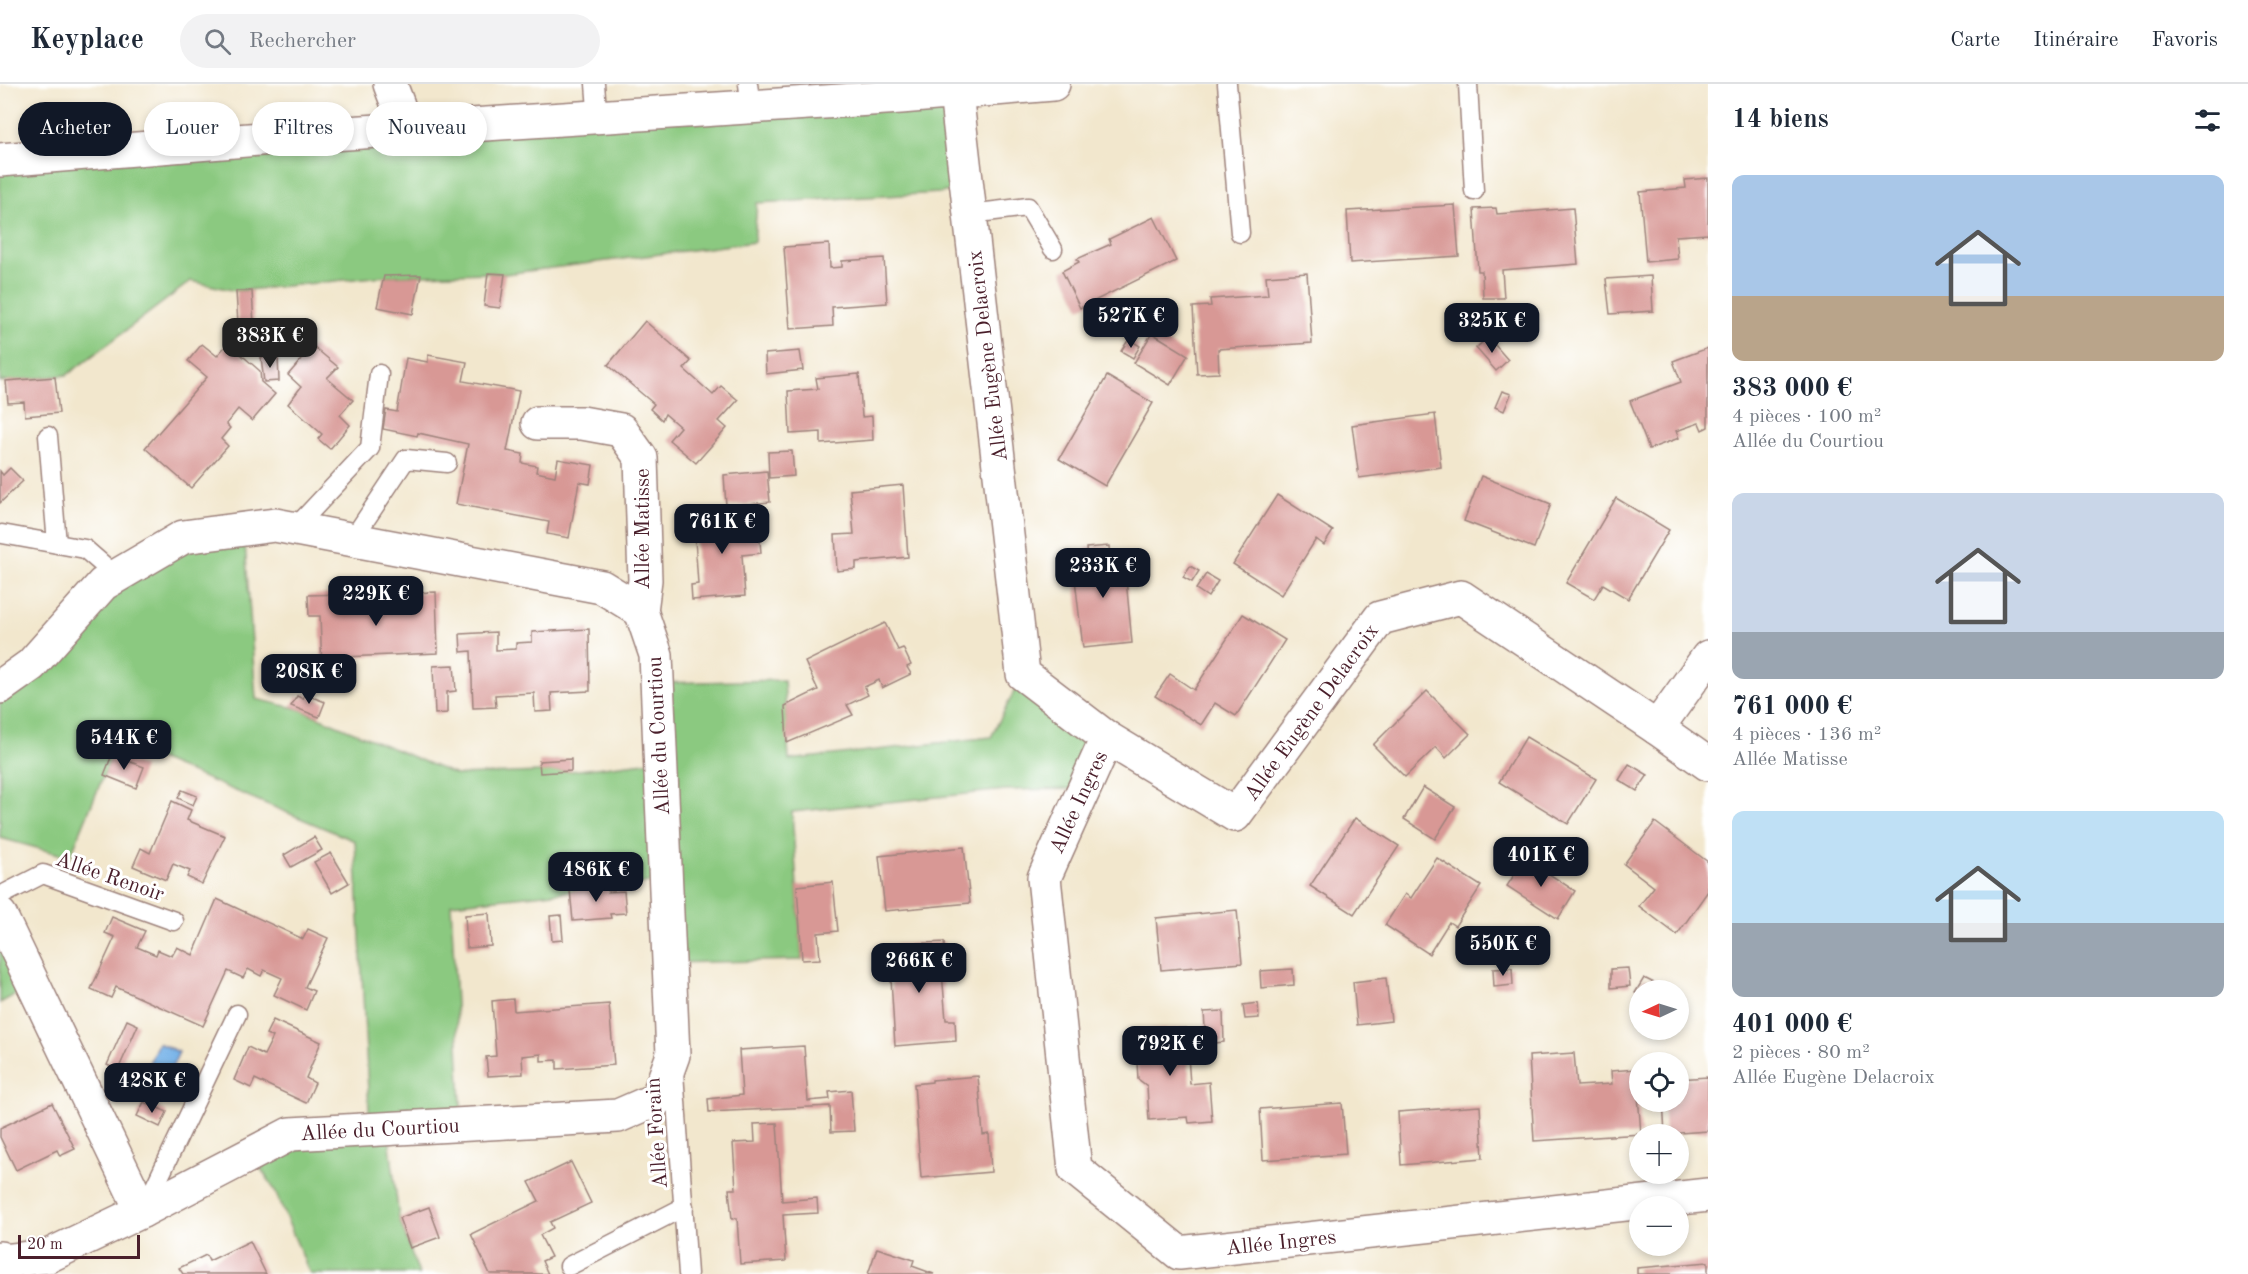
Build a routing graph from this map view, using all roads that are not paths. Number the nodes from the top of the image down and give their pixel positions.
1 (390, 84) edge
2 (595, 84) edge
3 (1053, 84) edge
4 (1227, 84) edge
5 (1468, 84) edge
6 (900, 90) edge
7 (956, 93) junction
8 (750, 95) edge
9 (397, 102) edge
10 (601, 117) junction
11 (487, 124) edge
12 (366, 132) edge
13 (0, 160) edge
14 (1473, 191) dead end
15 (970, 214) junction
16 (1240, 233) dead end
17 (1053, 249) dead end
18 (378, 374) dead end
19 (538, 423) dead end
20 (48, 436) dead end
21 (447, 463) dead end
22 (294, 529) junction
23 (2, 534) dead end
24 (352, 540) junction
25 (57, 544) junction
26 (116, 576) junction
27 (640, 611) junction
28 (1708, 657) edge
29 (0, 687) edge
30 (1657, 728) junction
31 (1107, 738) junction
32 (1708, 765) edge
33 (0, 896) edge
34 (0, 915) edge
35 (174, 921) dead end
36 (237, 1014) dead end
37 (673, 1055) junction
38 (1708, 1195) edge
39 (684, 1207) junction
40 (142, 1211) junction
41 (0, 1258) edge
42 (569, 1266) dead end
43 (688, 1274) edge

1 - 9 street
2 - 10 lane
3 - 7 street
4 - 16 lane
5 - 14 lane
6 - 7 street
6 - 8 street
7 - 15 street, Allée Eugène Delacroix
8 - 10 street
10 - 11 street
12 - 13 street
15 - 17 lane
15 - 31 street, Allée Eugène Delacroix
18 - 22 lane
19 - 27 street, Allée Matisse
20 - 25 lane
21 - 24 lane
22 - 24 street
22 - 26 street
23 - 25 lane
24 - 27 street
25 - 26 lane
26 - 29 street
27 - 37 street, Allée du Courtiou
28 - 30 street
30 - 31 street, Allée Eugène Delacroix
30 - 32 street, Allée Eugène Delacroix
31 - 38 street, Allée Ingres
33 - 35 lane, Allée Renoir
34 - 40 street
36 - 40 lane
37 - 39 lane, Allée Forain
37 - 40 street, Allée du Courtiou
39 - 42 lane, Allée Forain
39 - 43 lane, Allée Forain
40 - 41 street, Allée du Courtiou

